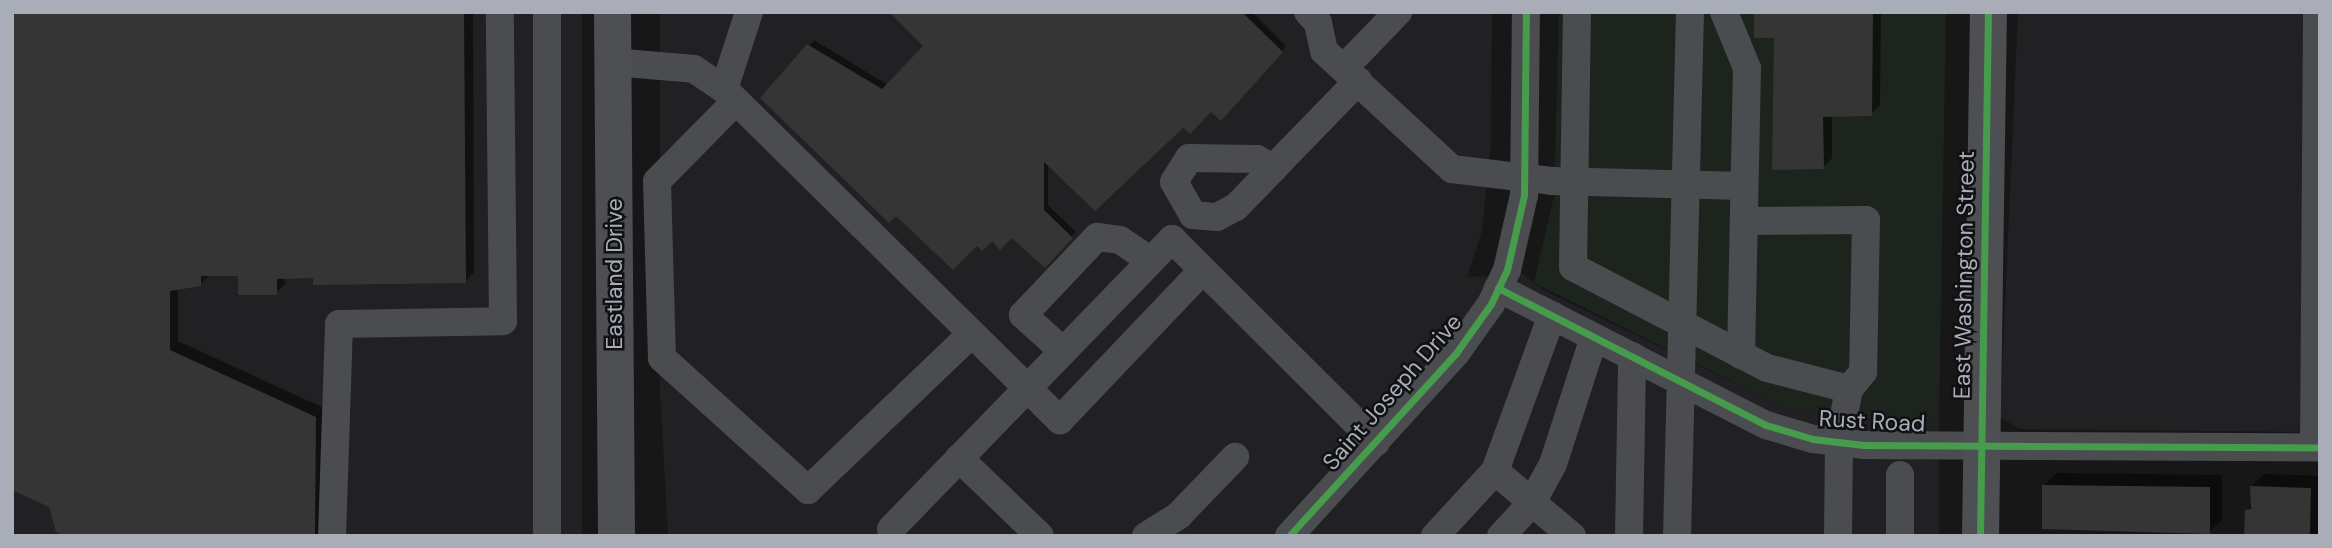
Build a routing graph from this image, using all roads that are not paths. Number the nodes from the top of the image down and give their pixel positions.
1 (500, 12) edge
2 (547, 12) edge
3 (612, 12) edge
4 (749, 12) edge
5 (1398, 12) edge
6 (1526, 12) edge
7 (1577, 12) edge
8 (1689, 12) edge
9 (1724, 12) edge
10 (2317, 12) edge
11 (1987, 13) edge
12 (1318, 16) edge
13 (613, 62) junction
14 (1351, 74) junction
15 (730, 95) junction
16 (1273, 169) dead end
17 (1525, 176) junction
18 (1575, 182) junction
19 (1685, 184) junction
20 (1744, 186) junction
21 (1744, 220) junction
22 (1151, 261) junction
23 (1203, 270) junction
24 (1498, 288) junction
25 (1552, 315) junction
26 (503, 321) junction
27 (547, 322) junction
28 (1682, 325) junction
29 (971, 334) junction
30 (1594, 337) junction
31 (660, 345) junction
32 (614, 346) junction
33 (1063, 351) junction
34 (1741, 355) junction
35 (1632, 356) junction
36 (1681, 381) junction
37 (1027, 389) junction
38 (1849, 389) junction
39 (1376, 442) junction
40 (1839, 442) junction
41 (1981, 443) junction
42 (2317, 447) edge
43 (1235, 457) dead end
44 (959, 458) junction
45 (1495, 471) junction
46 (1900, 475) dead end
47 (1531, 504) junction
48 (891, 529) dead end
49 (332, 536) edge
50 (547, 536) edge
51 (616, 536) edge
52 (1040, 536) edge
53 (1146, 536) edge
54 (1289, 536) edge
55 (1435, 536) edge
56 (1502, 536) edge
57 (1572, 536) edge
58 (1629, 536) edge
59 (1677, 536) edge
60 (1838, 536) edge
61 (1900, 536) edge
62 (1980, 536) edge

1 - 26 street
2 - 27 street
3 - 13 main road, Eastland Drive
4 - 15 street
5 - 14 street
6 - 17 street, Saint Joseph Drive
7 - 18 street
8 - 19 street
9 - 20 street
10 - 42 street
11 - 41 main road, East Washington Street
12 - 14 street
13 - 15 street
13 - 32 main road, Eastland Drive
14 - 16 street
14 - 17 street
15 - 29 street
15 - 31 street
17 - 18 street
17 - 24 street, Saint Joseph Drive
18 - 19 street
18 - 28 street
19 - 20 street
19 - 28 street
20 - 21 street
21 - 34 street
21 - 38 street
22 - 23 street
22 - 33 street
22 - 33 street
23 - 37 street
23 - 39 street
24 - 25 street, Rust Road
24 - 39 street, Saint Joseph Drive
25 - 30 street, Rust Road
25 - 45 street
26 - 27 street
26 - 49 street
27 - 50 street
28 - 34 street
28 - 36 street
29 - 31 street
29 - 37 street
30 - 35 street, Rust Road
30 - 47 street
31 - 32 street
32 - 51 main road, Eastland Drive
33 - 37 street
34 - 38 street
35 - 36 street, Rust Road
35 - 58 street
36 - 40 street, Rust Road
36 - 59 street
37 - 44 street
38 - 40 street
39 - 54 street, Saint Joseph Drive
40 - 41 street, Rust Road
40 - 60 street
41 - 42 street, Rust Road
41 - 62 main road, East Washington Street
43 - 53 street
44 - 48 street
44 - 52 street
45 - 47 street
45 - 55 street
46 - 61 street
47 - 56 street
47 - 57 street

